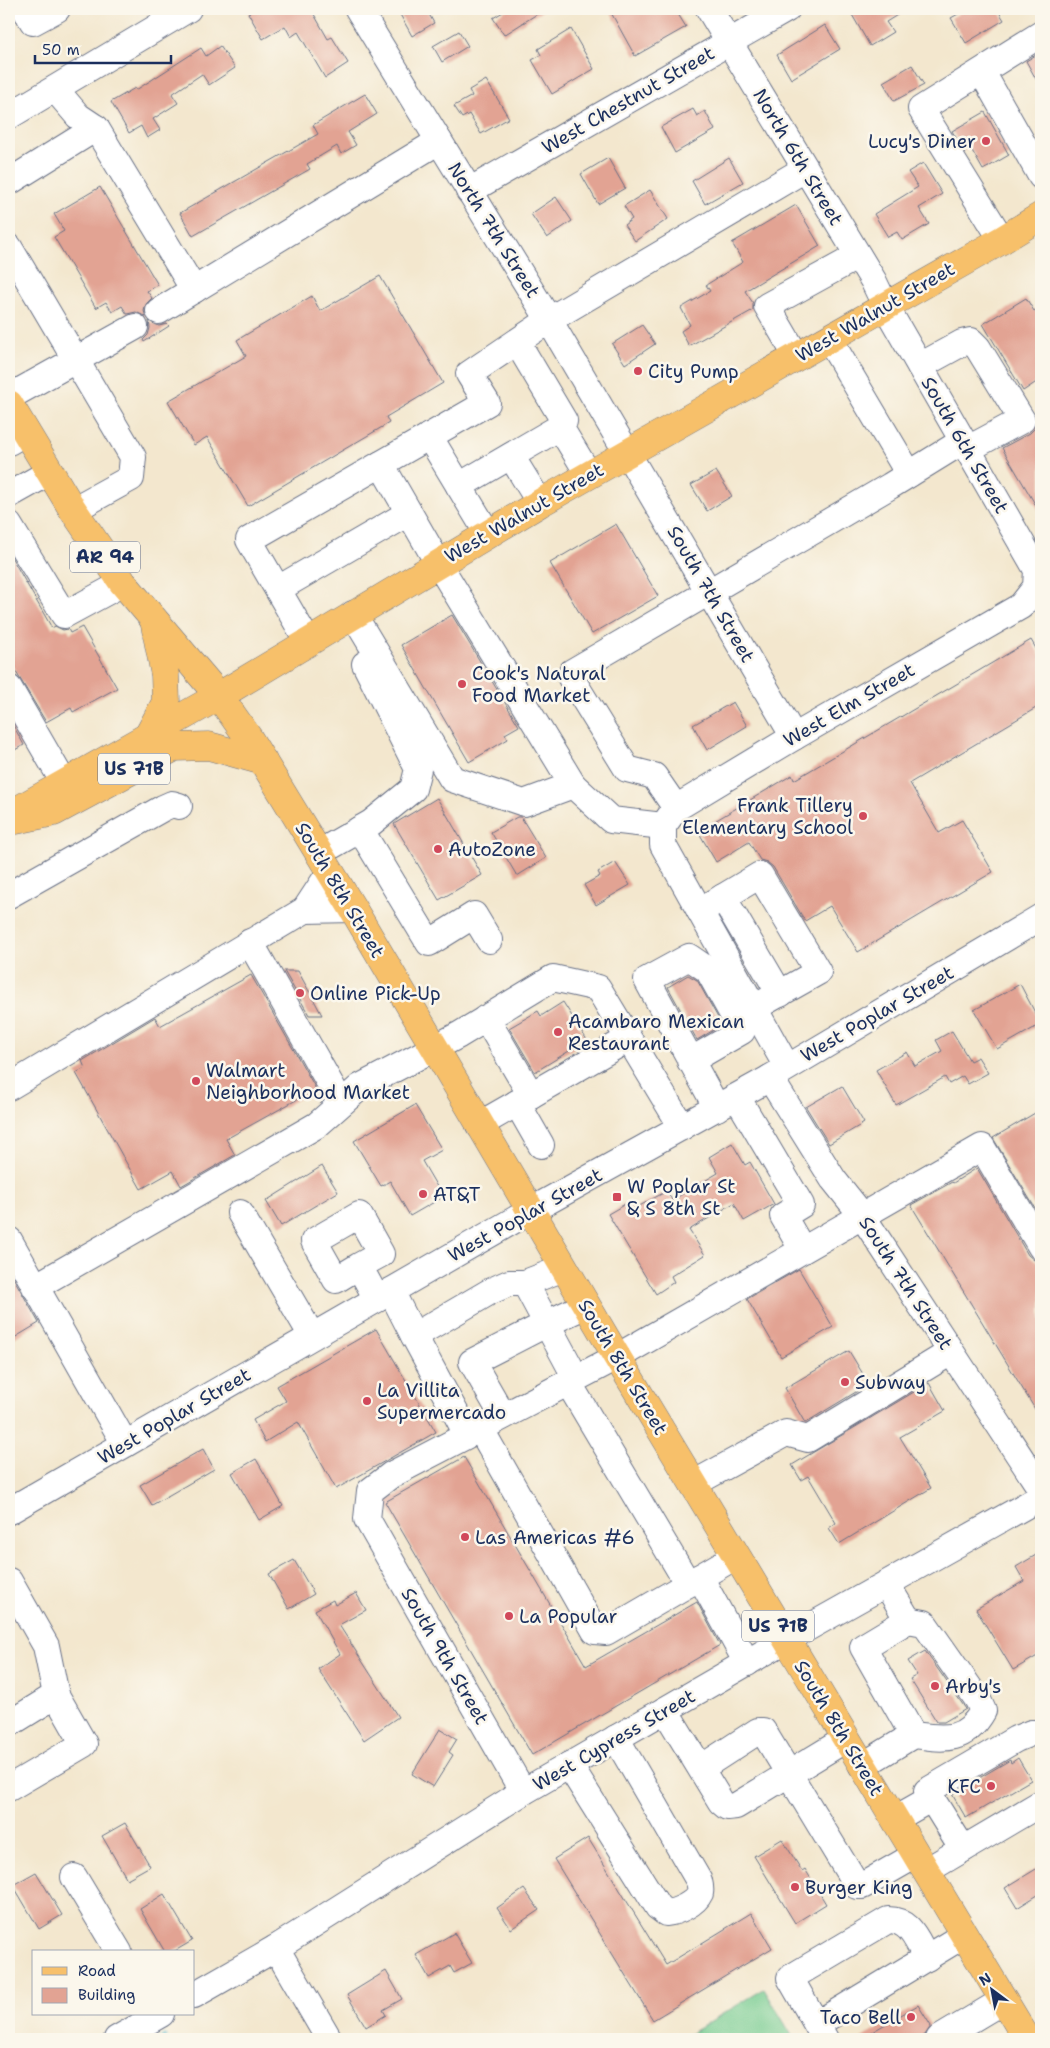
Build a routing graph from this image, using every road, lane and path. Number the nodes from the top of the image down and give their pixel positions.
1 (25, 9) edge
2 (57, 9) edge
3 (188, 9) edge
4 (358, 9) edge
5 (709, 9) edge
6 (787, 9) edge
7 (1041, 34) edge
8 (729, 42) junction
9 (982, 72) junction
10 (55, 89) junction
11 (9, 116) edge
12 (96, 128) junction
13 (439, 141) junction
14 (805, 169) junction
15 (1041, 176) edge
16 (9, 182) edge
17 (469, 191) junction
18 (1041, 216) edge
19 (1002, 240) junction
20 (858, 256) junction
21 (12, 261) edge
22 (194, 290) junction
23 (886, 307) junction
24 (159, 311) dead end
25 (549, 320) junction
26 (134, 327) dead end
27 (829, 339) junction
28 (517, 342) junction
29 (797, 357) junction
30 (75, 361) junction
31 (920, 366) junction
32 (9, 397) edge
33 (9, 404) edge
34 (1032, 415) edge
35 (560, 427) junction
36 (429, 436) junction
37 (17, 437) edge
38 (965, 445) junction
39 (627, 453) junction
40 (510, 456) junction
41 (380, 464) junction
42 (50, 472) junction
43 (909, 474) junction
44 (589, 475) junction
45 (459, 486) junction
46 (9, 495) edge
47 (540, 503) junction
48 (73, 510) junction
49 (409, 513) junction
50 (9, 525) edge
51 (488, 534) junction
52 (438, 563) junction
53 (123, 583) junction
54 (1036, 587) joint
55 (278, 589) junction
56 (709, 592) junction
57 (153, 616) junction
58 (348, 617) junction
59 (308, 642) junction
60 (9, 688) edge
61 (219, 696) junction
62 (148, 736) junction
63 (794, 737) junction
64 (263, 761) junction
65 (64, 783) junction
66 (573, 785) junction
67 (179, 806) dead end
68 (9, 815) edge
69 (670, 817) junction
70 (9, 821) edge
71 (360, 829) junction
72 (324, 863) junction
73 (9, 895) edge
74 (723, 897) junction
75 (353, 909) junction
76 (305, 910) junction
77 (700, 911) junction
78 (1041, 917) edge
79 (489, 940) dead end
80 (250, 942) junction
81 (780, 994) junction
82 (754, 1008) junction
83 (486, 1018) junction
84 (628, 1039) junction
85 (434, 1048) junction
86 (690, 1061) dead end
87 (778, 1073) junction
88 (9, 1087) edge
89 (524, 1099) junction
90 (727, 1102) junction
91 (341, 1104) junction
92 (479, 1125) junction
93 (682, 1127) junction
94 (541, 1145) dead end
95 (530, 1211) junction
96 (240, 1214) dead end
97 (861, 1214) junction
98 (9, 1240) edge
99 (1041, 1247) edge
100 (802, 1249) junction
101 (359, 1266) dead end
102 (564, 1268) junction
103 (525, 1283) junction
104 (35, 1286) junction
105 (384, 1295) junction
106 (586, 1306) junction
107 (546, 1324) junction
108 (312, 1336) junction
109 (414, 1336) junction
110 (952, 1352) junction
111 (617, 1357) junction
112 (572, 1380) junction
113 (483, 1426) junction
114 (125, 1444) junction
115 (693, 1484) junction
116 (1041, 1489) edge
117 (1041, 1497) edge
118 (9, 1511) edge
119 (736, 1556) junction
120 (694, 1581) junction
121 (9, 1582) edge
122 (887, 1585) junction
123 (908, 1620) junction
124 (786, 1640) junction
125 (747, 1663) junction
126 (56, 1695) junction
127 (665, 1710) junction
128 (9, 1724) edge
129 (1041, 1733) edge
130 (912, 1735) junction
131 (616, 1738) junction
132 (846, 1739) junction
133 (1041, 1746) edge
134 (569, 1766) junction
135 (862, 1766) junction
136 (701, 1768) junction
137 (790, 1774) junction
138 (952, 1777) junction
139 (9, 1788) edge
140 (523, 1792) junction
141 (932, 1798) junction
142 (1041, 1803) edge
143 (895, 1819) junction
144 (963, 1849) junction
145 (921, 1863) junction
146 (74, 1877) dead end
147 (964, 1935) junction
148 (276, 1948) junction
149 (118, 1950) edge
150 (927, 1958) junction
151 (195, 1994) edge
152 (1004, 2000) junction
153 (157, 2016) edge
154 (821, 2032) edge
155 (117, 2039) edge
156 (329, 2039) edge
157 (939, 2039) edge
158 (1027, 2039) edge

1 - 2 street
3 - 10 street
4 - 13 street, North 7th Street
5 - 8 street, North 6th Street
6 - 8 street, West Chestnut Street
7 - 9 street
8 - 14 street, North 6th Street
8 - 17 street, West Chestnut Street
9 - 15 street
9 - 19 street
10 - 11 street
10 - 12 street
12 - 16 street
12 - 22 street
13 - 17 street, North 7th Street
13 - 22 street
14 - 20 street, North 6th Street
14 - 25 street
17 - 25 street, North 7th Street
18 - 19 main road, West Walnut Street
19 - 23 main road, West Walnut Street
20 - 23 street, North 6th Street
20 - 29 street
21 - 30 street
22 - 24 street
23 - 27 main road, West Walnut Street
23 - 31 street, South 6th Street
25 - 28 street
25 - 39 street, North 7th Street
26 - 30 street
27 - 29 main road, West Walnut Street
27 - 43 street
28 - 35 street
28 - 36 street
29 - 39 main road, West Walnut Street
30 - 32 street
30 - 48 street
31 - 34 street
31 - 38 street, South 6th Street
33 - 37 main road, AR 94
34 - 38 street
35 - 40 street
35 - 44 street
36 - 41 street
36 - 45 street
37 - 42 main road, AR 94
38 - 43 street
38 - 54 street, South 6th Street
39 - 44 main road, West Walnut Street
39 - 56 street, South 7th Street
40 - 45 street
40 - 47 street
41 - 49 street
41 - 55 street
42 - 46 street
42 - 48 main road, AR 94
43 - 56 street
44 - 47 main road, West Walnut Street
45 - 51 street
47 - 51 main road, West Walnut Street
48 - 53 main road, AR 94
49 - 52 street
49 - 55 street
50 - 53 street
51 - 52 main road, West Walnut Street
52 - 58 main road, West Walnut Street
52 - 66 street
53 - 57 main road, AR 94
54 - 63 street, West Elm Street
55 - 59 street
56 - 63 street, South 7th Street
56 - 69 street
57 - 61 main road, AR 94
57 - 62 main road
58 - 59 main road, West Walnut Street
58 - 66 street
58 - 71 street
59 - 61 main road, West Walnut Street
60 - 65 street
61 - 62 main road, West Walnut Street / US 71B
61 - 64 main road, South 8th Street / US 71B
62 - 65 main road, West Walnut Street / US 71B
63 - 69 street, West Elm Street
64 - 70 main road, US 71B
64 - 72 main road, South 8th Street / US 71B
65 - 68 main road, West Walnut Street / US 71B
66 - 69 street
67 - 73 street
69 - 77 street, South 7th Street
71 - 72 street
71 - 79 street
72 - 75 main road, South 8th Street / US 71B
72 - 76 street
74 - 77 street
74 - 81 street
74 - 81 street
75 - 76 street
75 - 85 main road, South 8th Street / US 71B
76 - 80 street
77 - 82 street, South 7th Street
78 - 87 street, West Poplar Street
80 - 88 street
80 - 91 street
81 - 82 street
82 - 87 street, South 7th Street
83 - 84 street
83 - 85 street
83 - 89 street
84 - 89 street
84 - 93 street
85 - 91 street
85 - 92 main road, South 8th Street / US 71B
86 - 90 street
87 - 90 street, West Poplar Street
87 - 97 street, South 7th Street
89 - 92 street
89 - 94 street
90 - 93 street, West Poplar Street
90 - 100 street
91 - 104 street
92 - 95 main road, South 8th Street / US 71B
93 - 95 street, West Poplar Street
95 - 102 main road, South 8th Street / US 71B
95 - 105 street, West Poplar Street
96 - 108 street
97 - 99 street
97 - 100 street
97 - 110 street, South 7th Street
98 - 104 street
100 - 111 street
101 - 105 street
102 - 103 street
102 - 106 main road, South 8th Street / US 71B
103 - 107 street
103 - 109 street
104 - 114 street
105 - 108 street, West Poplar Street
105 - 109 street
106 - 107 street
106 - 111 main road, South 8th Street / US 71B
107 - 112 street
107 - 113 street
108 - 114 street, West Poplar Street
109 - 113 street
110 - 115 street
110 - 116 street, South 7th Street
111 - 112 street
111 - 115 main road, South 8th Street / US 71B
112 - 113 street
112 - 120 street
113 - 120 street
113 - 140 street, South 9th Street
114 - 118 street, West Poplar Street
115 - 119 main road, South 8th Street / US 71B
117 - 122 street, West Cypress Street
119 - 120 street
119 - 124 main road, South 8th Street / US 71B
120 - 125 street
121 - 126 street
122 - 123 street
122 - 124 street, West Cypress Street
123 - 130 street
123 - 130 street
124 - 125 street, West Cypress Street
124 - 132 main road, South 8th Street / US 71B
125 - 127 street, West Cypress Street
126 - 128 street
126 - 139 street
127 - 131 street, West Cypress Street
127 - 136 street
129 - 138 street
130 - 135 street
131 - 134 street, West Cypress Street
131 - 134 street
132 - 135 main road, South 8th Street / US 71B
132 - 137 street
133 - 138 street
134 - 140 street, West Cypress Street
135 - 143 main road, South 8th Street / US 71B
136 - 137 street
136 - 137 street
137 - 145 street
138 - 141 street
140 - 148 street, West Cypress Street
141 - 143 street
141 - 144 street
142 - 144 street
143 - 145 main road, South 8th Street / US 71B
144 - 145 street
145 - 147 main road, South 8th Street / US 71B
146 - 149 street
147 - 150 street
147 - 152 main road, South 8th Street / US 71B
148 - 151 street, West Cypress Street
148 - 156 street
150 - 154 street
150 - 154 street
152 - 157 street
152 - 158 main road, South 8th Street / US 71B
153 - 155 street

